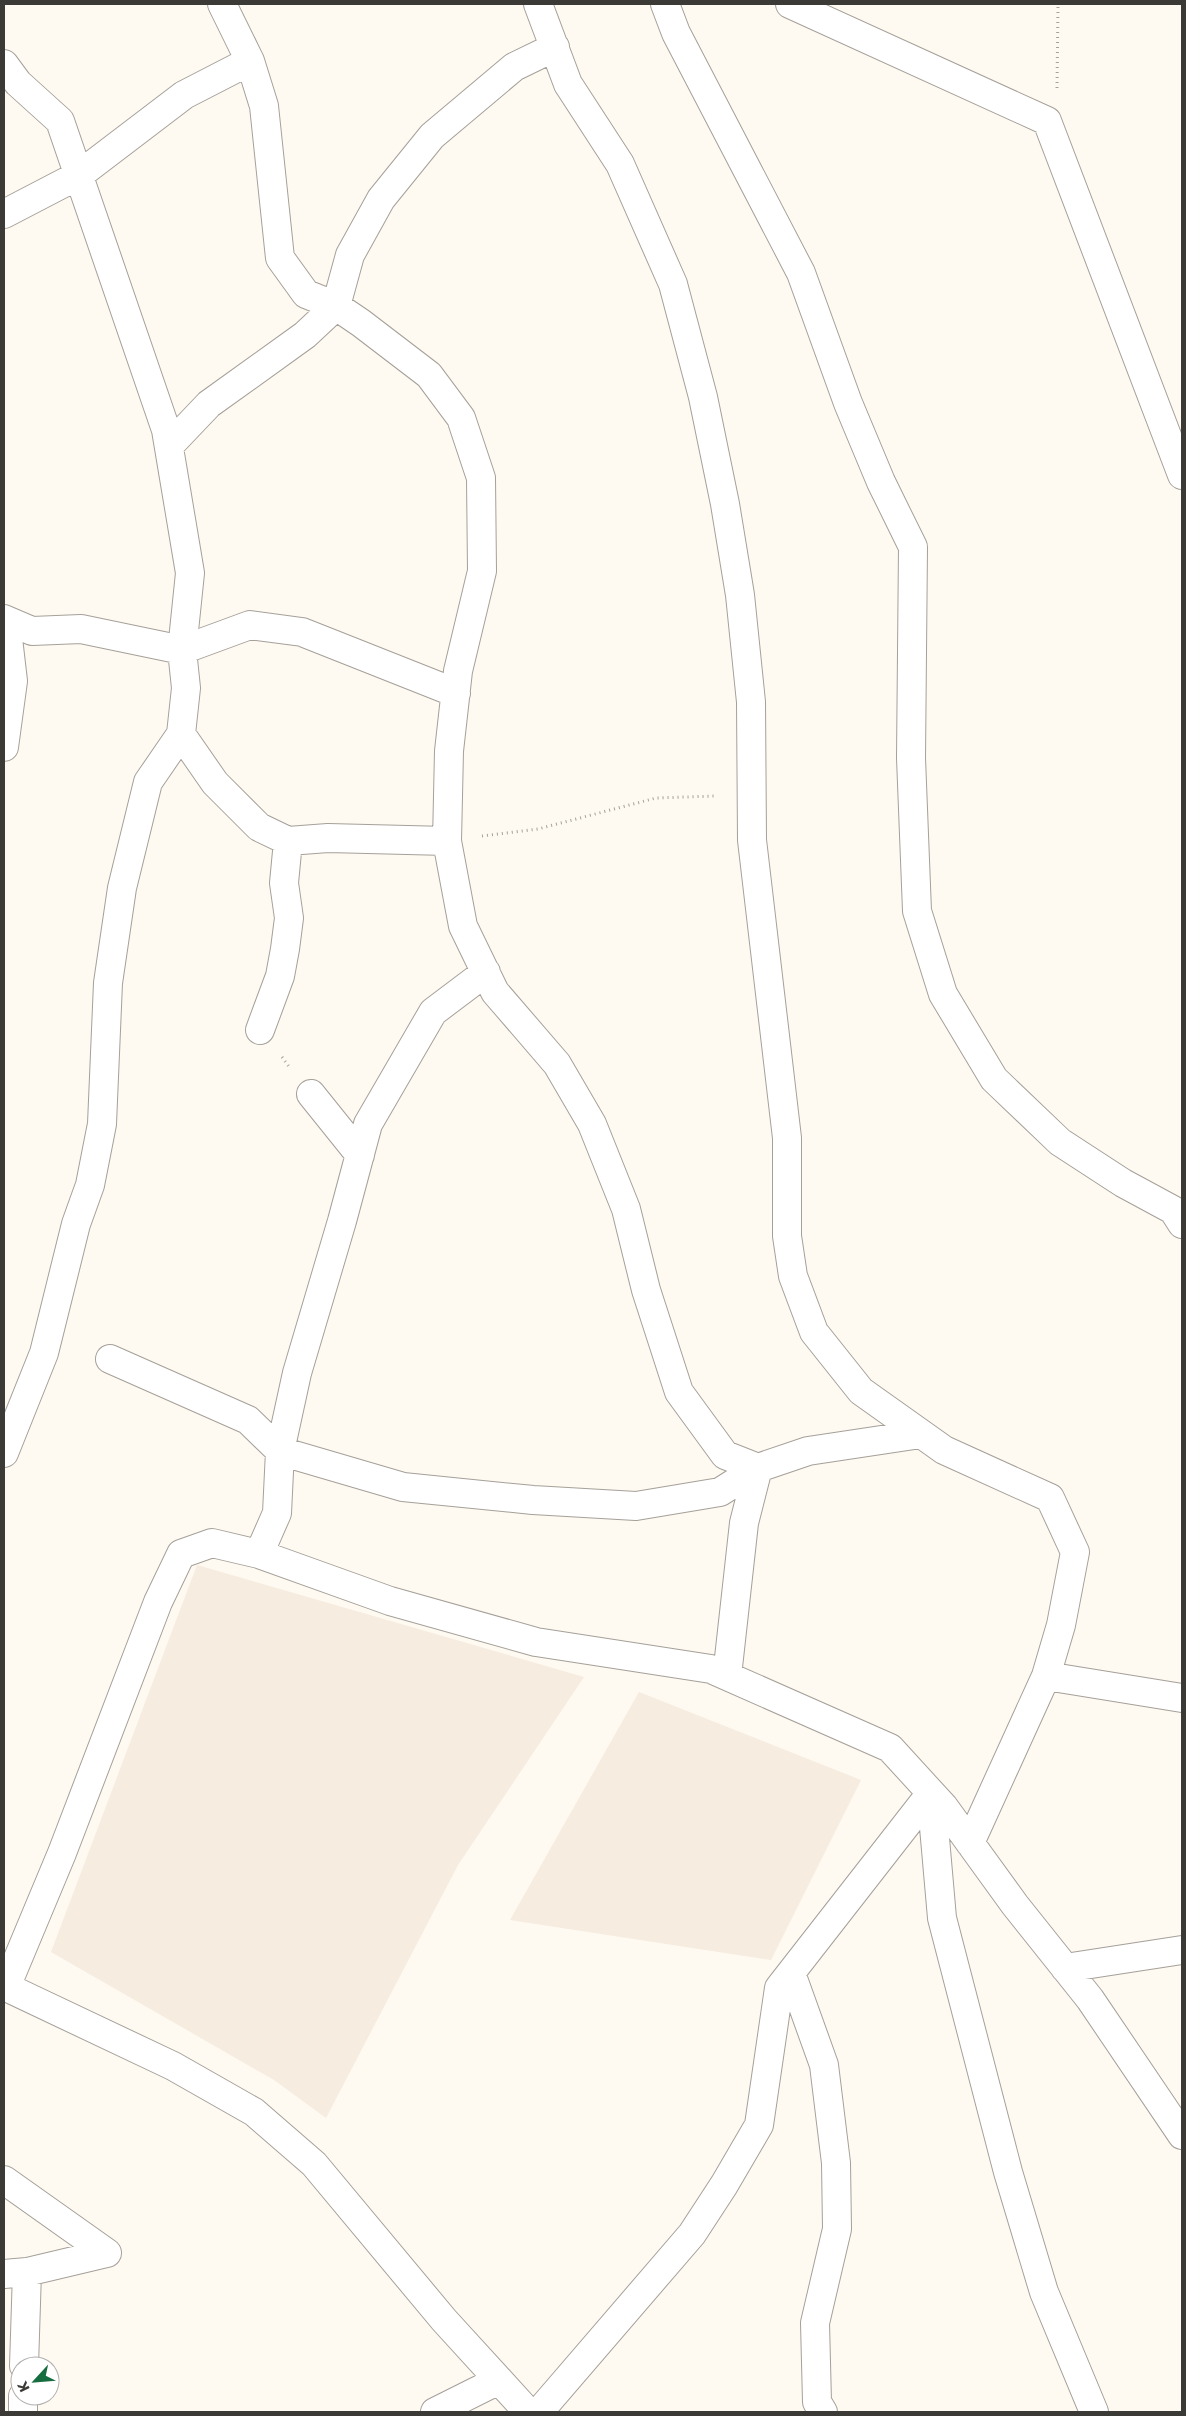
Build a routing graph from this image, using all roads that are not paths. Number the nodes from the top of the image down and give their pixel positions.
1 (222, 4) edge
2 (538, 4) edge
3 (665, 4) edge
4 (790, 4) edge
5 (555, 47) junction
6 (250, 61) junction
7 (4, 64) edge
8 (79, 174) junction
9 (4, 214) edge
10 (336, 306) junction
11 (169, 446) junction
12 (1182, 475) edge
13 (5, 620) edge
14 (182, 650) junction
15 (456, 694) junction
16 (180, 734) junction
17 (4, 747) edge
18 (288, 841) junction
19 (447, 841) junction
20 (486, 972) junction
21 (260, 1030) road end
22 (311, 1094) road end
23 (360, 1155) junction
24 (1182, 1224) edge
25 (110, 1359) dead end
26 (921, 1434) junction
27 (280, 1451) junction
28 (4, 1453) edge
29 (758, 1468) junction
30 (259, 1554) junction
31 (727, 1676) junction
32 (1046, 1676) junction
33 (1182, 1698) edge
34 (931, 1793) junction
35 (970, 1844) junction
36 (1182, 1950) edge
37 (1065, 1968) junction
38 (791, 1972) junction
39 (5, 1986) edge
40 (1182, 2135) edge
41 (4, 2180) edge
42 (15, 2273) edge
43 (23, 2356) edge
44 (497, 2380) junction
45 (435, 2412) edge
46 (528, 2412) edge
47 (539, 2412) edge
48 (823, 2412) edge
49 (1094, 2412) edge

1 - 6 street
2 - 5 street
3 - 24 street
4 - 12 street
5 - 10 street
5 - 26 street
6 - 8 street
6 - 10 street
7 - 8 street
8 - 9 street
8 - 11 street
10 - 11 street
10 - 15 street
11 - 14 street
13 - 14 street
13 - 17 street
14 - 15 street
14 - 16 street
15 - 19 street
16 - 18 street
16 - 28 street
18 - 19 street
18 - 21 street
19 - 20 street
20 - 23 street
20 - 29 street
22 - 23 street
23 - 27 street
25 - 27 street
26 - 29 street
26 - 32 street
27 - 29 street
27 - 30 street
29 - 31 street
30 - 31 street
30 - 39 street
31 - 34 street
32 - 33 street
32 - 35 street
34 - 35 street
34 - 38 street
34 - 49 street
35 - 37 street
36 - 37 street
37 - 40 street
38 - 47 street
38 - 48 street
39 - 44 street
41 - 42 street
42 - 43 street
44 - 45 street
44 - 46 street

